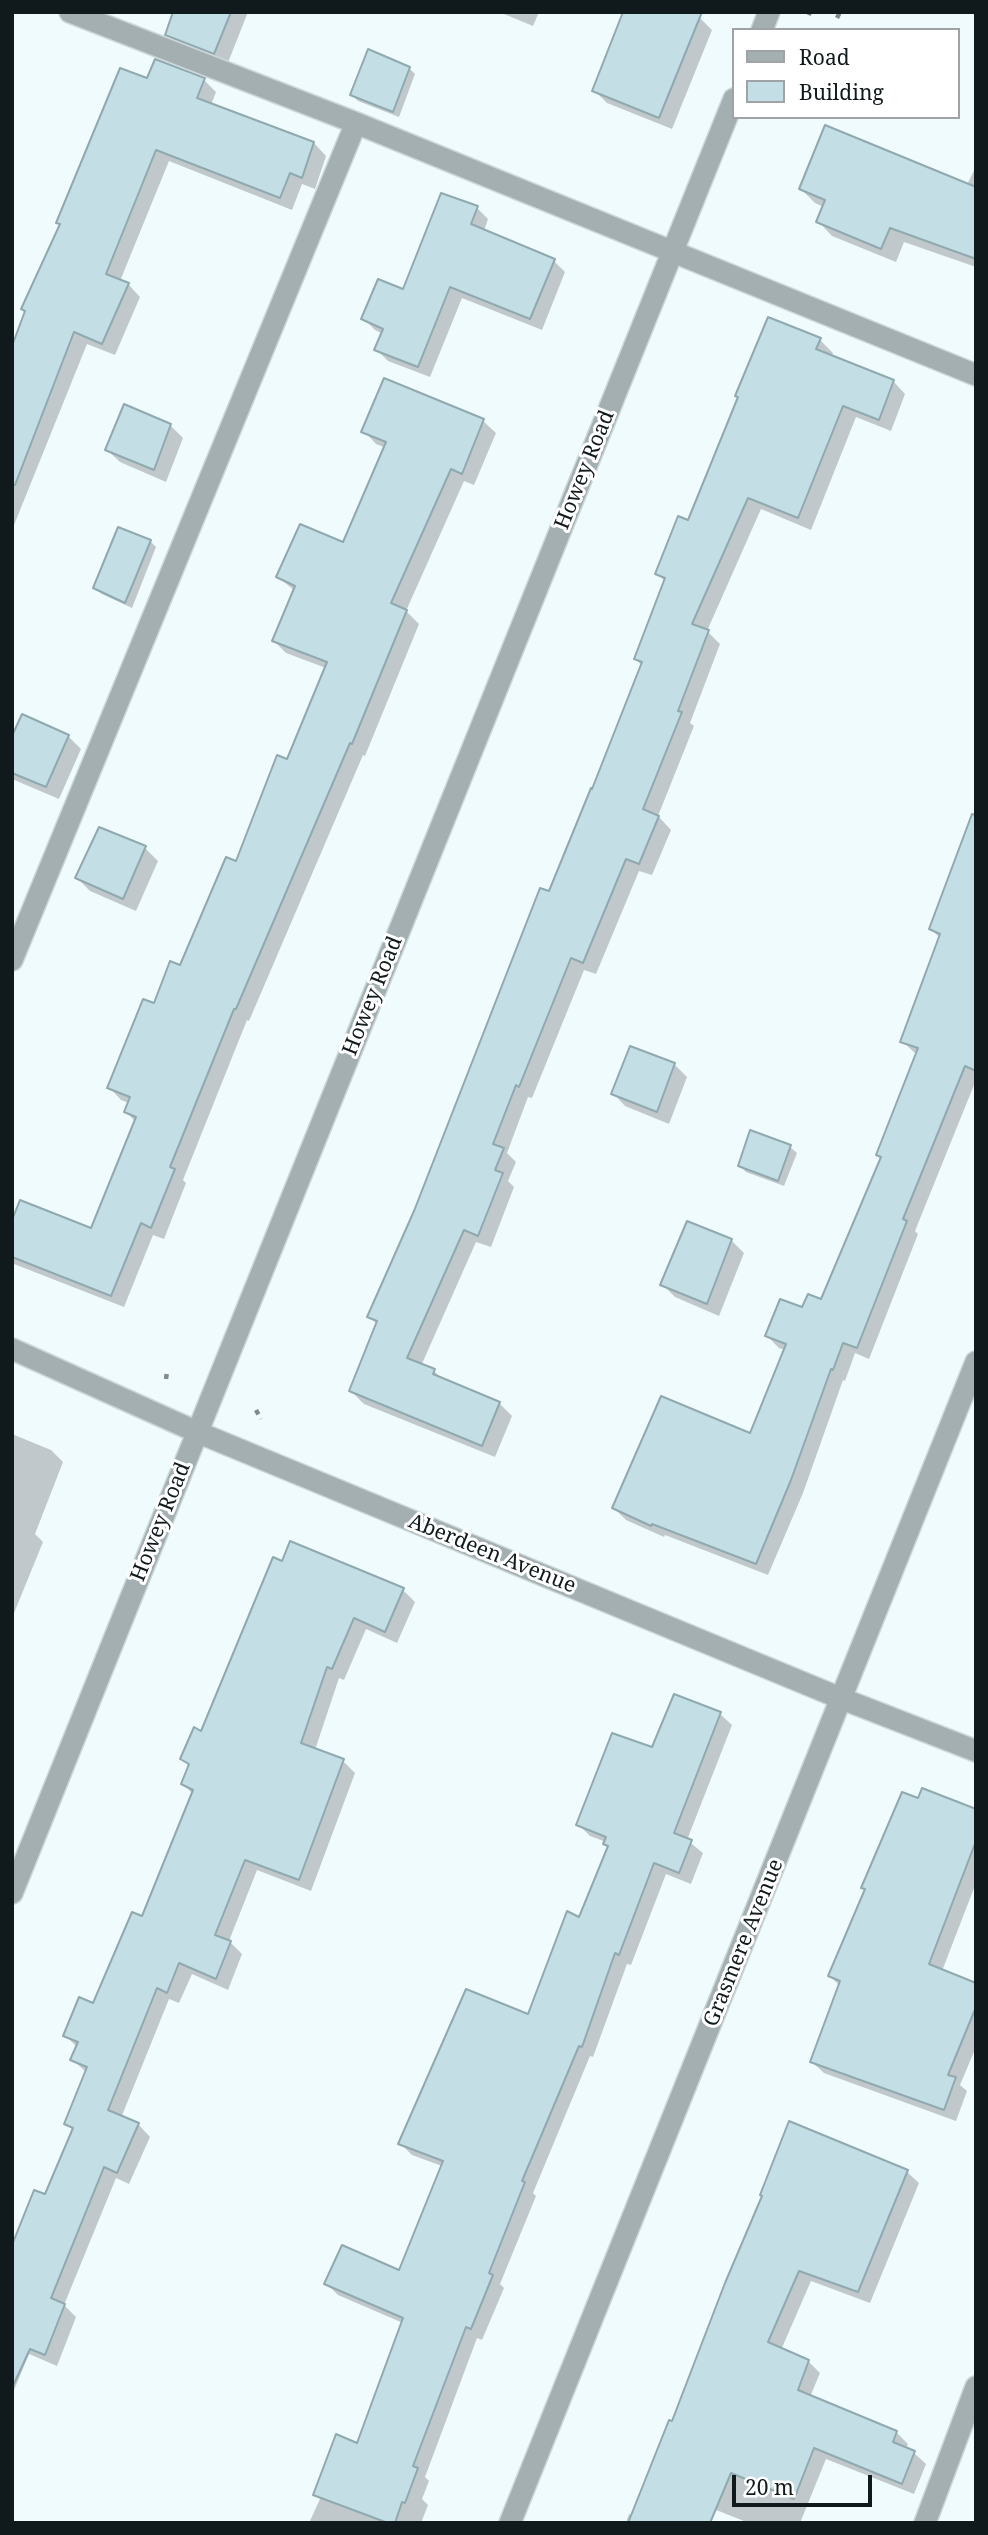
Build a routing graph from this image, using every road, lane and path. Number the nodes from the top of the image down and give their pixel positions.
1 (70, 12) edge
2 (807, 12) edge
3 (816, 16) dead end
4 (732, 104) edge
5 (356, 123) junction
6 (672, 253) junction
7 (976, 375) edge
8 (12, 960) edge
9 (12, 1349) edge
10 (976, 1362) edge
11 (167, 1373) dead end
12 (166, 1379) dead end
13 (256, 1409) dead end
14 (261, 1419) dead end
15 (197, 1433) junction
16 (840, 1698) junction
17 (976, 1751) edge
18 (12, 1893) edge
19 (976, 2387) edge
20 (510, 2523) edge
21 (925, 2523) edge

1 - 5 street
2 - 3 path
4 - 6 street, Howey Road
5 - 6 street
5 - 8 street
6 - 7 street
6 - 15 street, Howey Road
9 - 15 street, Aberdeen Avenue
10 - 16 street, Grasmere Avenue
11 - 12 path
13 - 14 path
15 - 16 street, Aberdeen Avenue
15 - 18 street, Howey Road
16 - 17 street, Aberdeen Avenue
16 - 20 street, Grasmere Avenue
19 - 21 street

